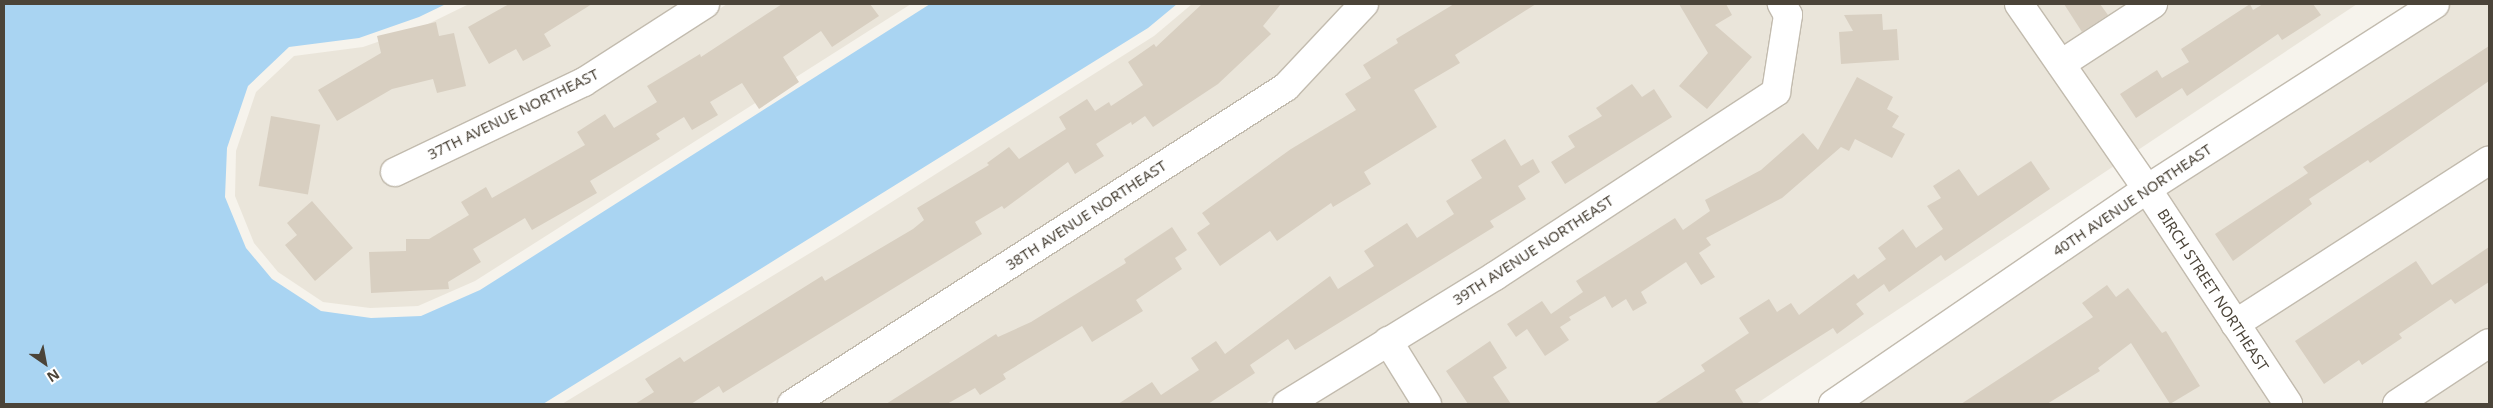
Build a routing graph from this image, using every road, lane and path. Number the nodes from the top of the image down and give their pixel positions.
1 (705, 4) edge
2 (1364, 4) edge
3 (1782, 4) edge
4 (2020, 4) edge
5 (2153, 4) edge
6 (2435, 4) edge
7 (2061, 64) junction
8 (2489, 160) edge
9 (395, 172) dead end
10 (2147, 188) junction
11 (2235, 324) junction
12 (1388, 341) junction
13 (2489, 343) edge
14 (792, 404) edge
15 (1288, 404) edge
16 (1427, 404) edge
17 (1833, 404) edge
18 (2288, 404) edge
19 (2397, 404) edge

1 - 9 street, 37TH AVENUE NORTHEAST
2 - 14 street, 38TH AVENUE NORTHEAST
3 - 12 street, 39TH AVENUE NORTHEAST
4 - 7 street, BIRCH STREET NORTHEAST
5 - 7 street
6 - 10 street, 40TH AVENUE NORTHEAST
7 - 10 street, BIRCH STREET NORTHEAST
8 - 11 street
10 - 11 street, BIRCH STREET NORTHEAST
10 - 17 street, 40TH AVENUE NORTHEAST
11 - 18 street, BIRCH STREET NORTHEAST
12 - 15 street, 39TH AVENUE NORTHEAST
12 - 16 street
13 - 19 street

